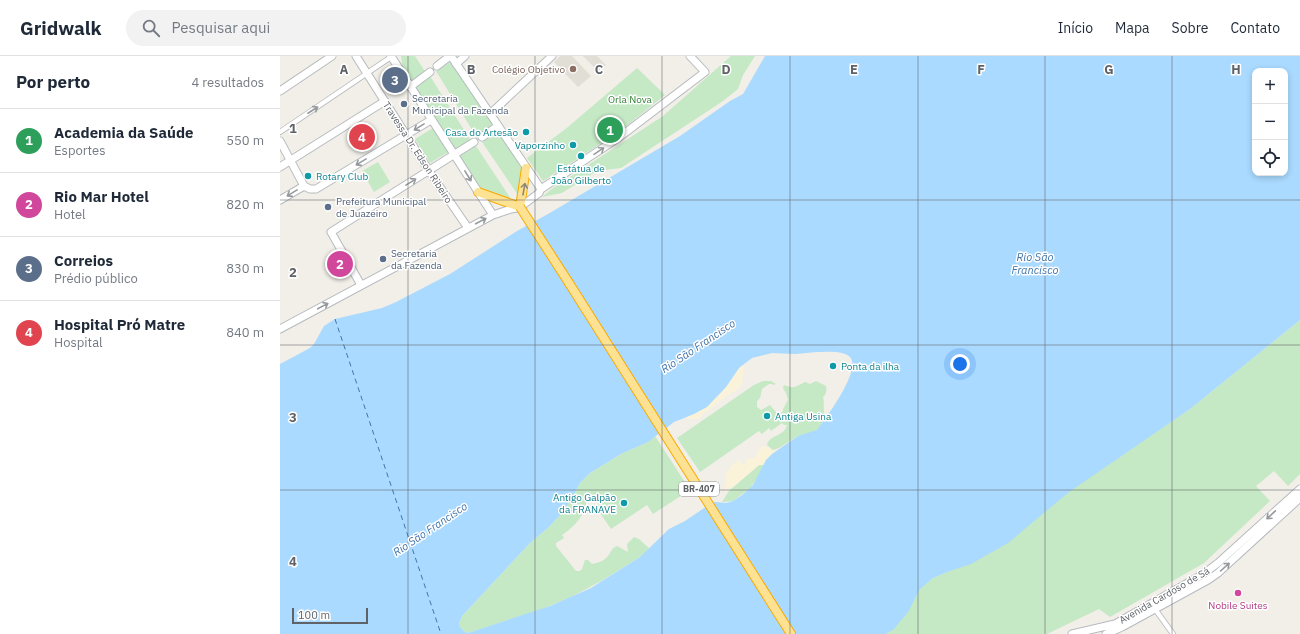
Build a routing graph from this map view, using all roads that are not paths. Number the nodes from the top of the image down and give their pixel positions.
1 (332, 56) edge
2 (356, 56) edge
3 (391, 56) edge
4 (450, 56) edge
5 (465, 56) edge
6 (552, 56) edge
7 (690, 56) edge
8 (456, 64) junction
9 (437, 66) dead end
10 (430, 72) dead end
11 (368, 74) junction
12 (410, 87) junction
13 (280, 91) edge
14 (385, 100) junction
15 (490, 114) junction
16 (431, 120) junction
17 (498, 126) junction
18 (280, 132) edge
19 (406, 135) junction
20 (482, 137) dead end
21 (280, 141) edge
22 (474, 142) dead end
23 (455, 155) junction
24 (291, 159) junction
25 (280, 167) edge
26 (526, 170) junction
27 (430, 171) junction
28 (304, 186) junction
29 (540, 188) junction
30 (478, 192) junction
31 (280, 200) edge
32 (519, 208) junction
33 (493, 215) junction
34 (468, 228) junction
35 (361, 286) junction
36 (280, 328) edge
37 (1300, 489) edge
38 (1300, 498) edge
39 (1155, 609) junction
40 (791, 634) edge
41 (1072, 634) edge
42 (1106, 634) edge
43 (1172, 634) edge

1 - 13 street
2 - 11 street, Travessa Dr. Edson Ribeiro
3 - 11 street
3 - 12 street
4 - 8 street
4 - 9 street
5 - 8 street
6 - 15 street
29 -> 7 street
8 - 15 street
10 - 12 street
11 - 14 street, Travessa Dr. Edson Ribeiro
18 -> 11 street
12 - 16 street
14 - 19 street, Travessa Dr. Edson Ribeiro
14 - 24 street
15 - 17 street
16 -> 19 street
16 - 23 street
17 - 20 street
17 - 26 street
19 - 27 street, Travessa Dr. Edson Ribeiro
19 -> 28 street
21 - 24 street
22 - 23 street
23 - 27 street
23 -> 30 street
24 - 25 street
24 - 28 street
26 - 29 street
32 -> 26 highway
27 - 34 street, Travessa Dr. Edson Ribeiro
35 -> 27 street
28 -> 31 street
29 - 32 street
30 - 32 highway
30 - 33 street
32 - 33 street
32 - 40 highway, BR-407, bridge
34 -> 33 street
34 - 35 street
36 -> 35 street
37 -> 41 street, Avenida Cardoso de Sá
39 -> 38 street, Avenida Cardoso de Sá
39 - 42 street, Avenida Cardoso de Sá
39 - 43 street

